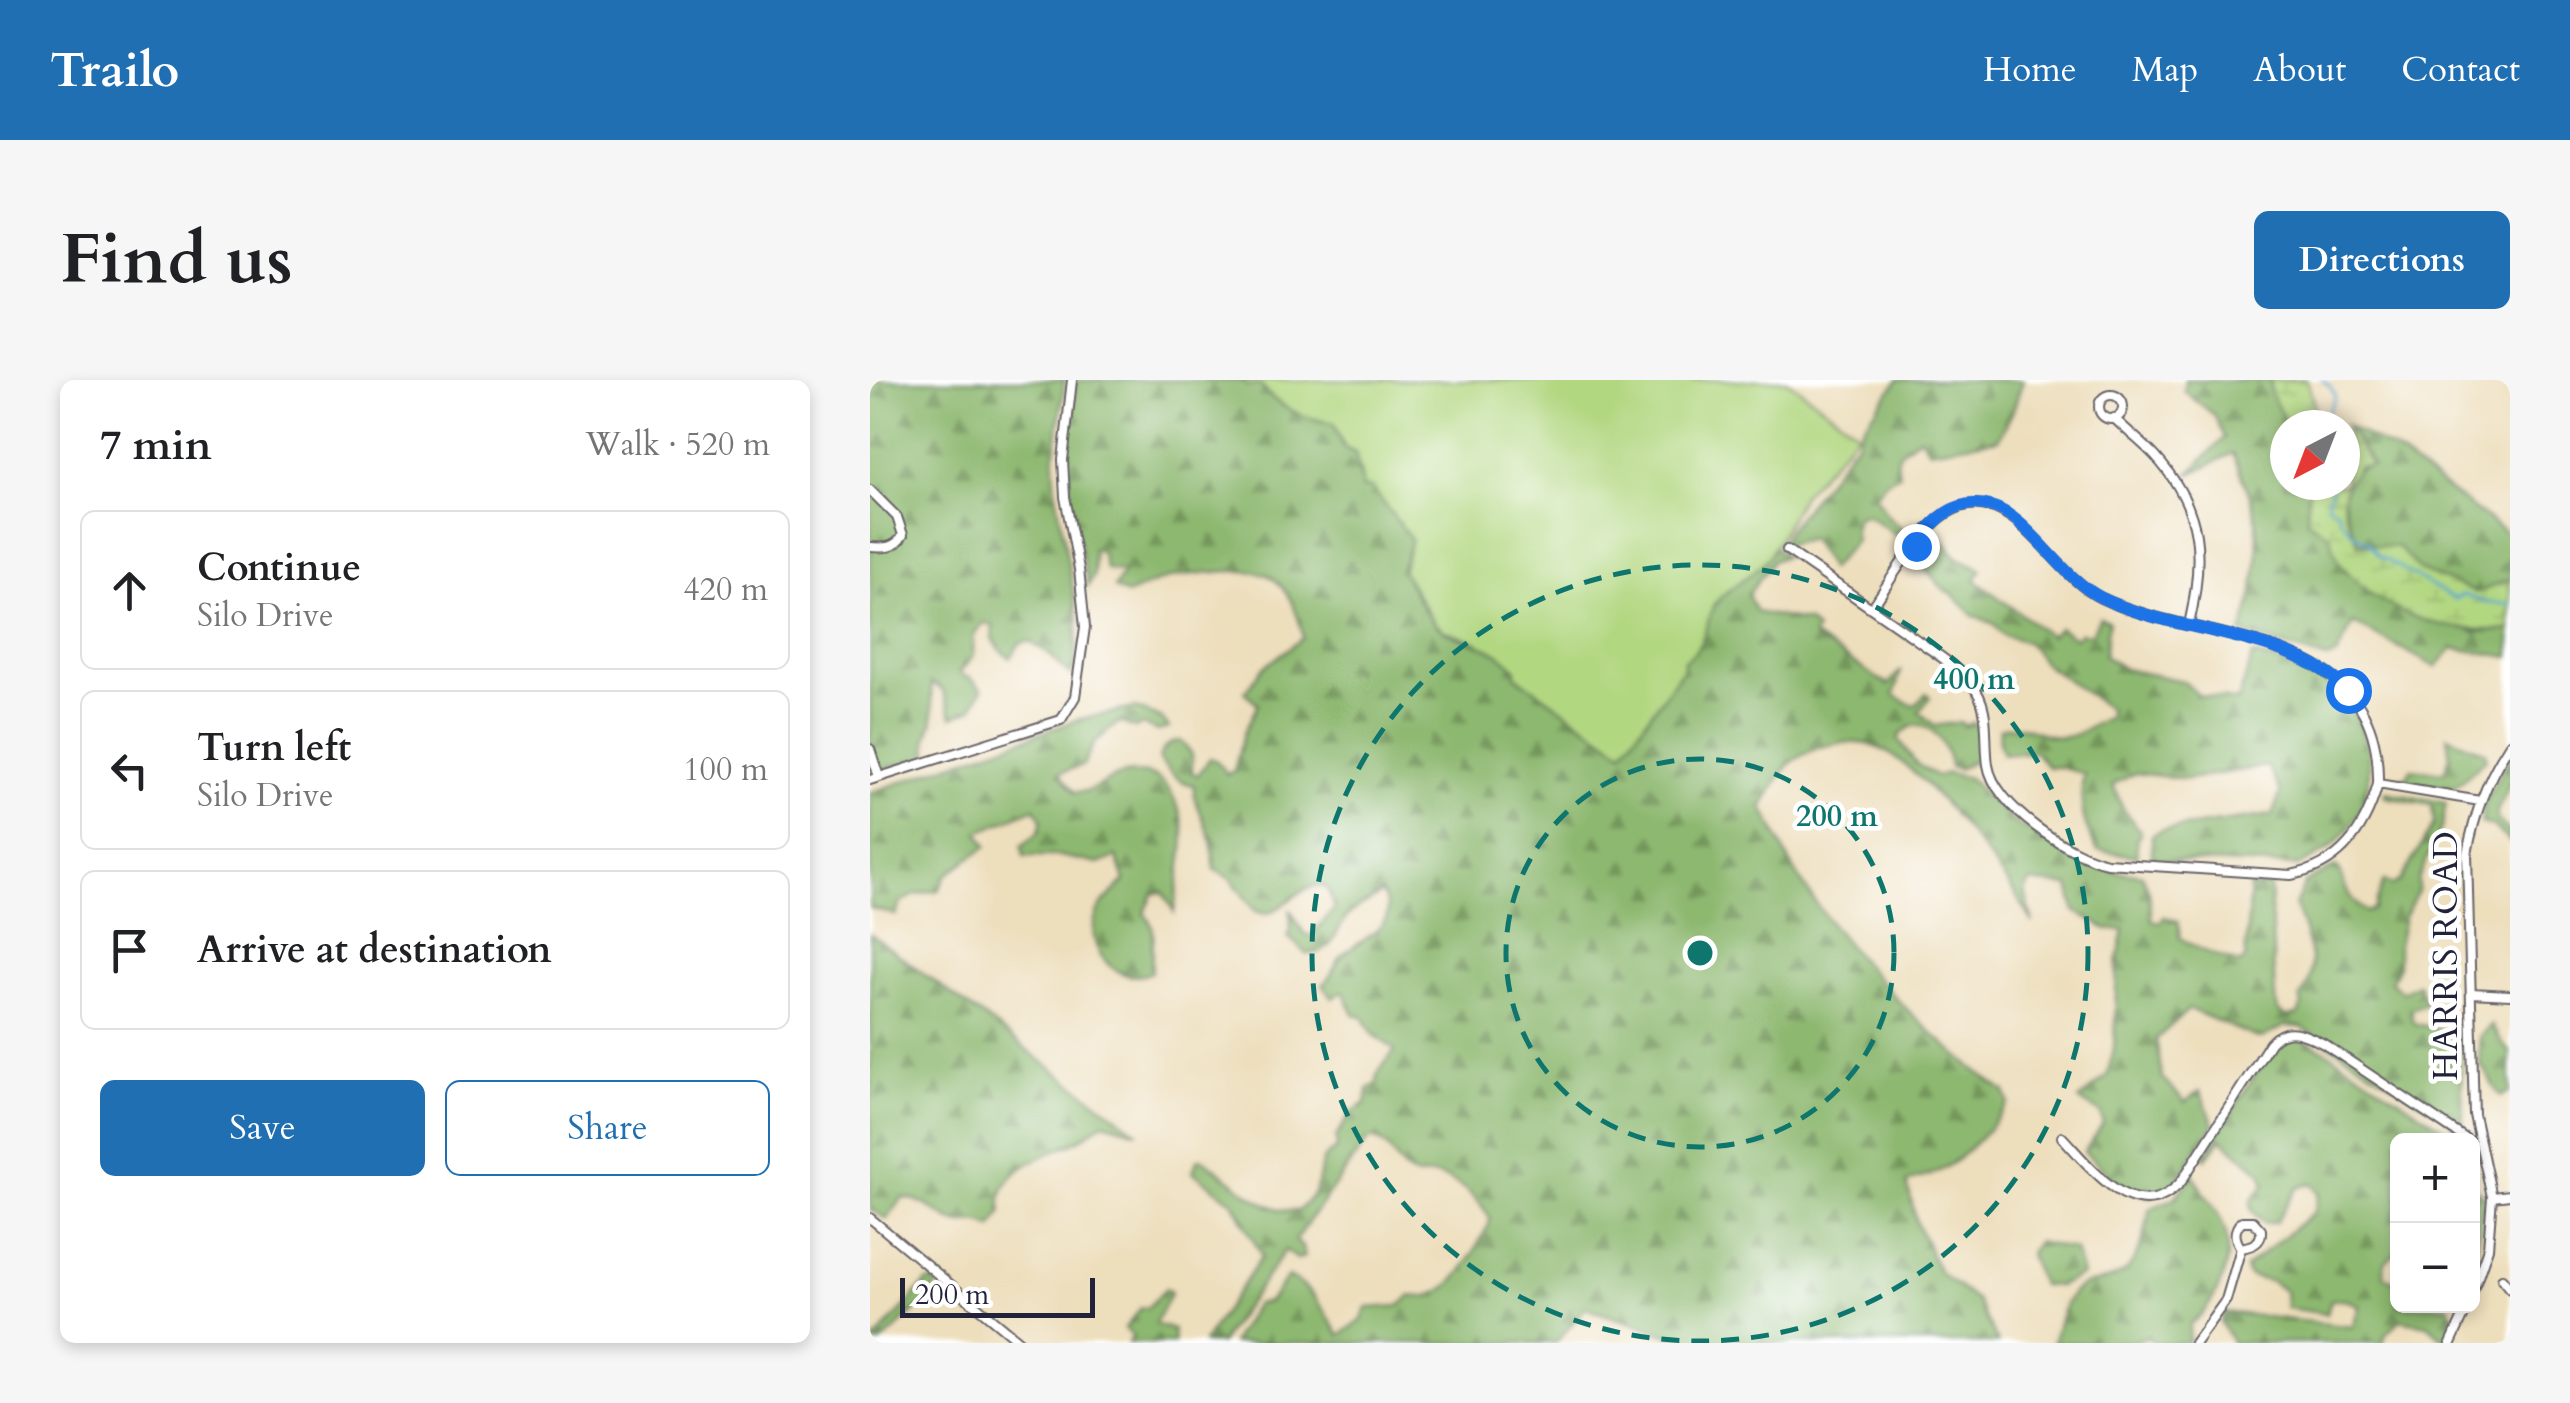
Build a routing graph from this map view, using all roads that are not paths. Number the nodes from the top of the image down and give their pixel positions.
1 (1072, 380) edge
2 (2114, 418) dead end
3 (870, 490) edge
4 (870, 548) edge
5 (1787, 550) dead end
6 (1872, 608) junction
7 (2190, 625) junction
8 (2510, 744) edge
9 (870, 749) edge
10 (874, 778) edge
11 (2378, 784) junction
12 (2480, 802) junction
13 (2472, 993) junction
14 (2510, 995) edge
15 (2458, 1133) edge
16 (2062, 1137) dead end
17 (2481, 1152) joint
18 (2510, 1195) edge
19 (2492, 1197) junction
20 (870, 1218) edge
21 (2241, 1248) dead end
22 (2480, 1271) edge
23 (2502, 1279) dead end
24 (2510, 1288) edge
25 (2465, 1313) edge
26 (1021, 1343) edge
27 (2195, 1343) edge
28 (2451, 1343) edge

1 - 10 street
2 - 7 street
3 - 4 street
5 - 6 street
6 - 7 street
6 - 11 street
7 - 11 street
8 - 12 street, HARRIS ROAD
9 - 10 street
11 - 12 street
12 - 13 street, HARRIS ROAD
13 - 14 street
13 - 17 street, HARRIS ROAD
15 - 16 street
17 - 19 street, HARRIS ROAD
18 - 19 street
19 - 22 street, HARRIS ROAD
20 - 26 street
21 - 27 street
23 - 24 street
25 - 28 street

